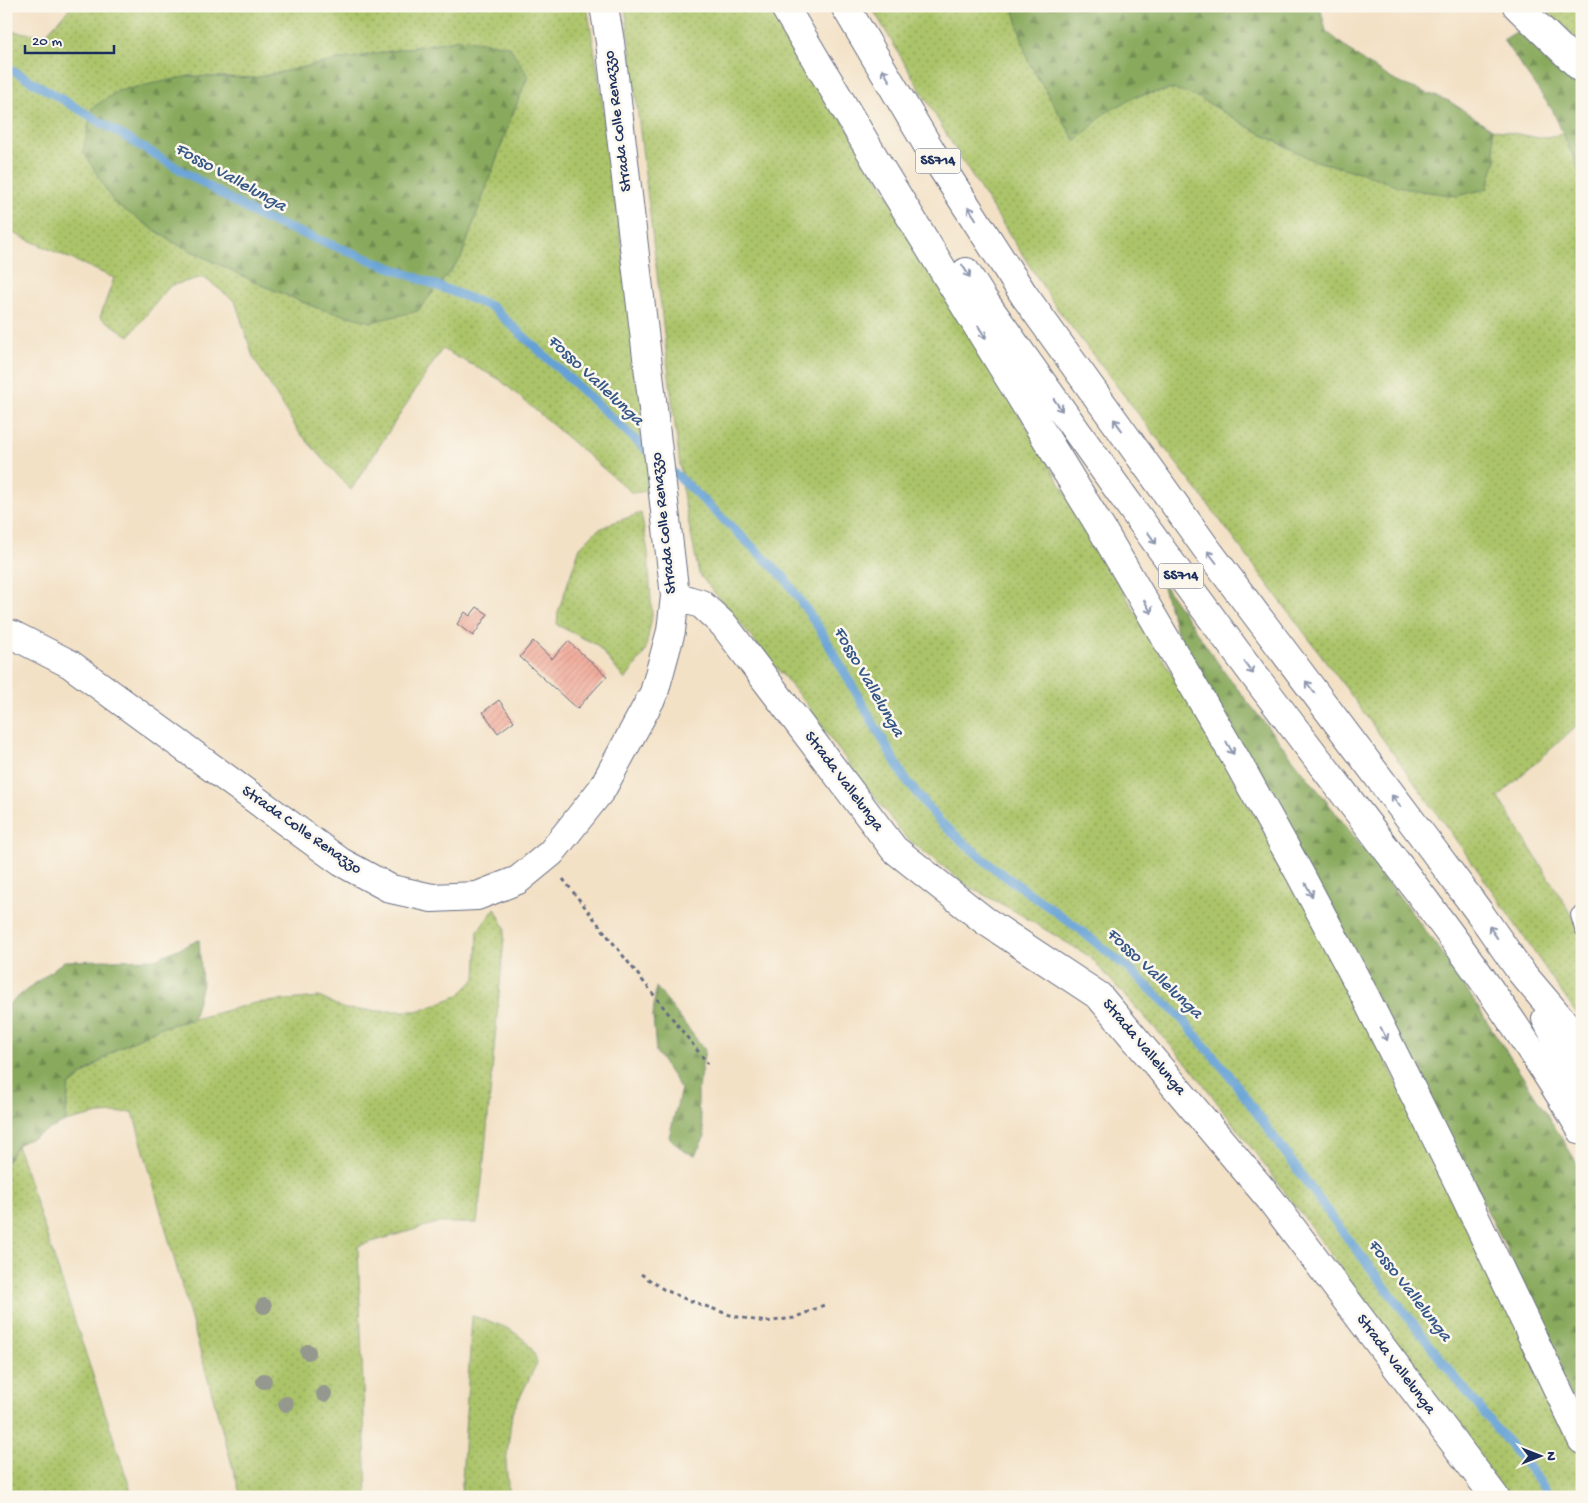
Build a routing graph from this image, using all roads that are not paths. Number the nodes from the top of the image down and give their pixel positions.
1 (604, 6) edge
2 (784, 6) edge
3 (803, 6) edge
4 (845, 6) edge
5 (1517, 6) edge
6 (1582, 69) edge
7 (675, 596) junction
8 (6, 633) edge
9 (1578, 915) dead end
10 (1582, 929) edge
11 (1521, 972) junction
12 (1582, 1044) edge
13 (1582, 1086) edge
14 (1582, 1131) edge
15 (1582, 1440) edge
16 (1495, 1497) edge

1 - 7 main road, Strada Colle Renazzo
2 -> 15 main road
3 -> 14 main road, SS714
11 -> 4 main road, SS714
5 - 6 main road
7 - 8 main road, Strada Colle Renazzo
7 - 16 main road, Strada Vallelunga
9 - 10 lane
11 - 12 main road
11 - 13 main road, SS714

